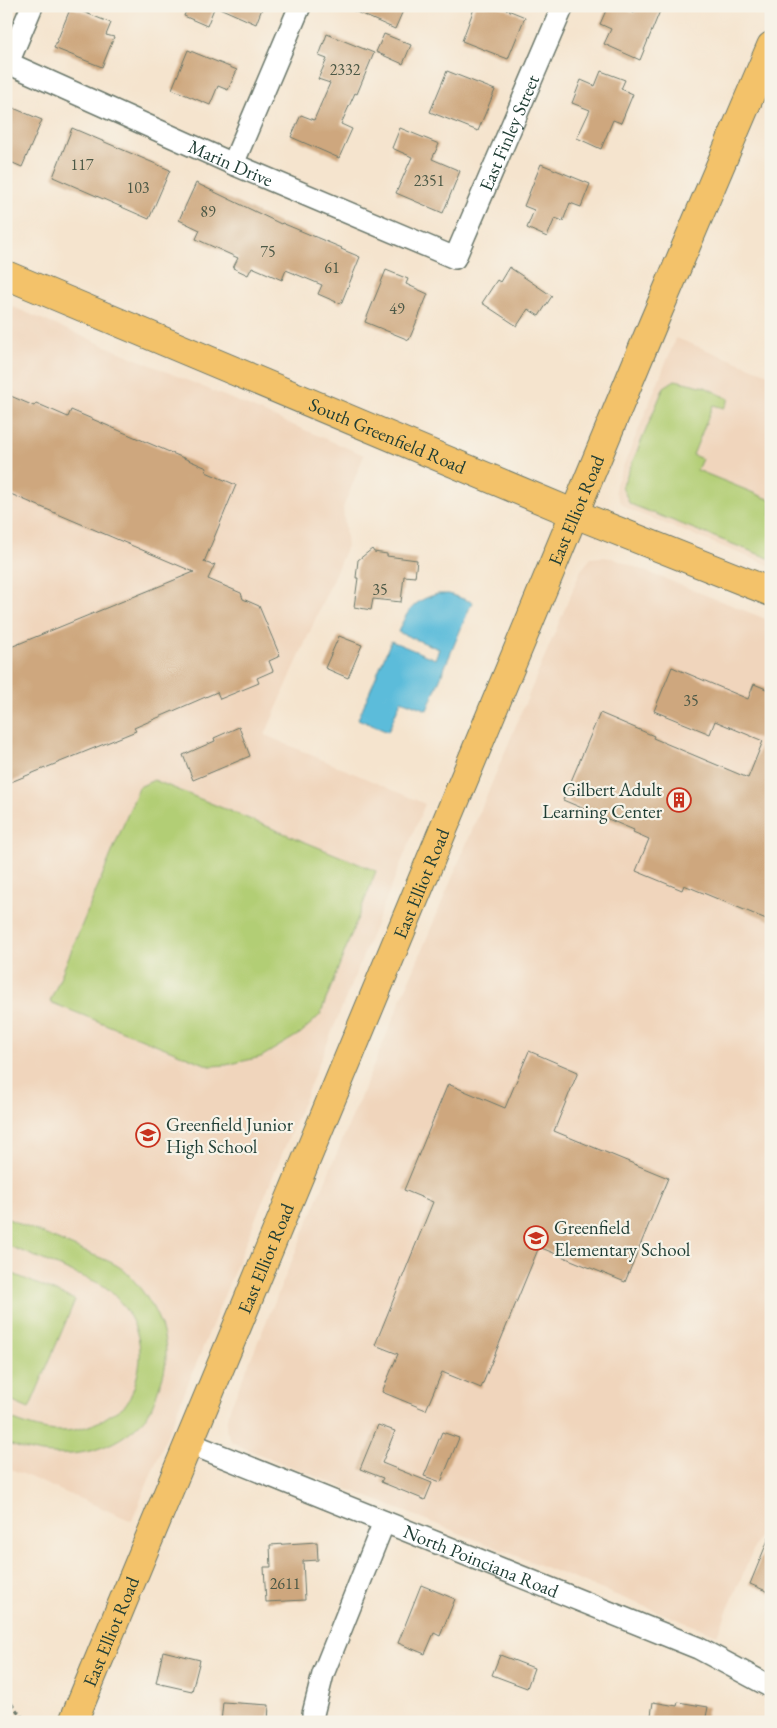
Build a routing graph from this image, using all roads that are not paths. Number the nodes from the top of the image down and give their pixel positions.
1 (32, 6) edge
2 (300, 6) edge
3 (562, 6) edge
4 (771, 46) edge
5 (233, 164) junction
6 (455, 258) joint
7 (6, 275) edge
8 (575, 514) junction
9 (771, 592) edge
10 (189, 1443) junction
11 (384, 1522) junction
12 (771, 1687) edge
13 (73, 1722) edge
14 (314, 1722) edge

1 - 5 street, Marin Drive
2 - 5 street
3 - 6 street, East Finley Street
4 - 8 main road, East Elliot Road
5 - 6 street, Marin Drive
7 - 8 main road, South Greenfield Road
8 - 9 main road, South Greenfield Road
8 - 10 main road, East Elliot Road
10 - 11 street, North Poinciana Road
10 - 13 main road, East Elliot Road
11 - 12 street, North Poinciana Road
11 - 14 street

